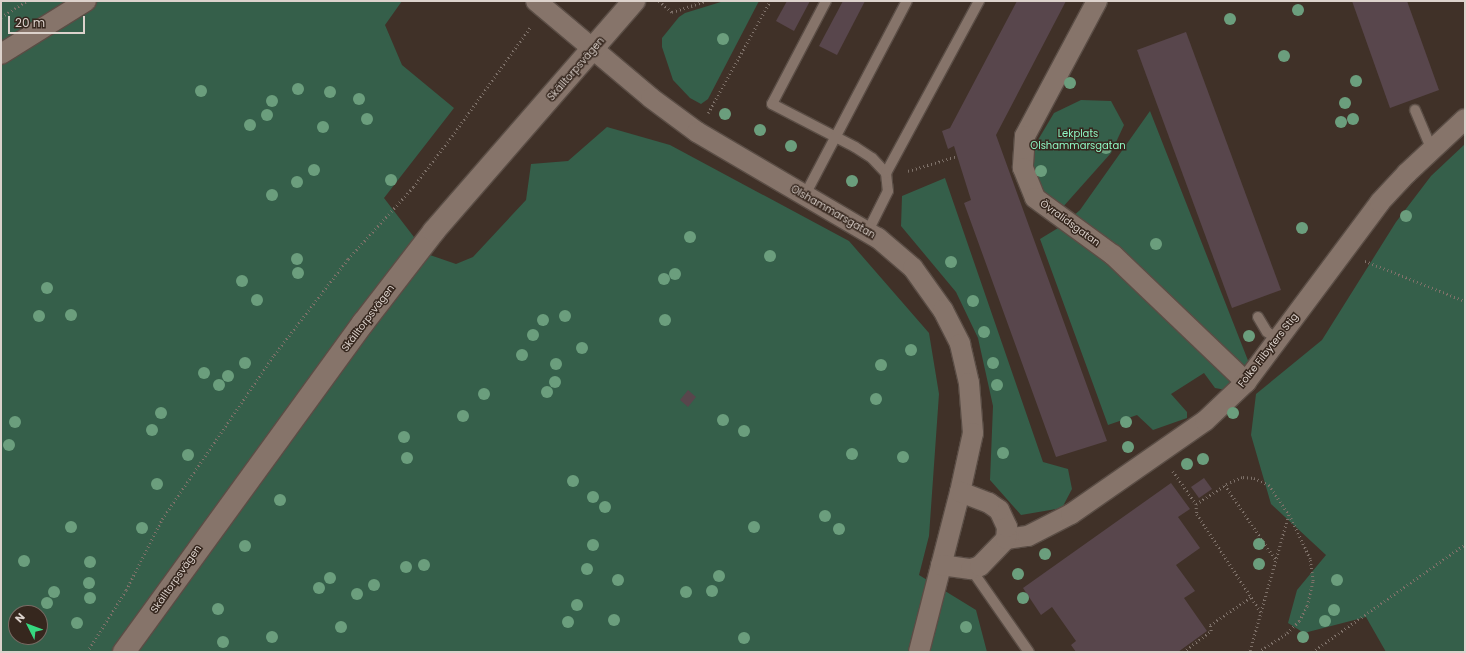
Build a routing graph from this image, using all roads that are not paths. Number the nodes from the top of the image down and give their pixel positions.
1 (86, 1) edge
2 (634, 1) edge
3 (826, 1) edge
4 (908, 1) edge
5 (979, 1) edge
6 (1097, 1) edge
7 (541, 6) edge
8 (594, 50) junction
9 (1, 54) edge
10 (1415, 110) dead end
11 (1465, 119) edge
12 (836, 137) junction
13 (1432, 150) junction
14 (886, 173) junction
15 (805, 195) junction
16 (868, 231) junction
17 (1258, 317) dead end
18 (1278, 339) junction
19 (1246, 382) junction
20 (960, 492) junction
21 (1006, 539) junction
22 (940, 566) junction
23 (971, 569) junction
24 (124, 652) edge
25 (919, 652) edge
26 (1029, 652) edge

1 - 9 street
2 - 8 street, Skälltorpsvägen
3 - 12 lane
4 - 12 lane
5 - 14 lane
6 - 19 street, Övralidsgatan
7 - 8 street, Olshammarsgatan
8 - 15 street, Olshammarsgatan
8 - 24 street, Skälltorpsvägen
10 - 13 lane
11 - 13 street, Folke Filbyters Stig
12 - 14 lane
12 - 15 lane
13 - 18 street, Folke Filbyters Stig
14 - 16 lane
15 - 16 street, Olshammarsgatan
16 - 20 street, Olshammarsgatan
17 - 18 lane
18 - 19 street, Folke Filbyters Stig
19 - 21 street, Folke Filbyters Stig
20 - 21 street
20 - 22 street, Olshammarsgatan
21 - 23 street
22 - 23 street
22 - 25 street, Olshammarsgatan
23 - 26 lane

